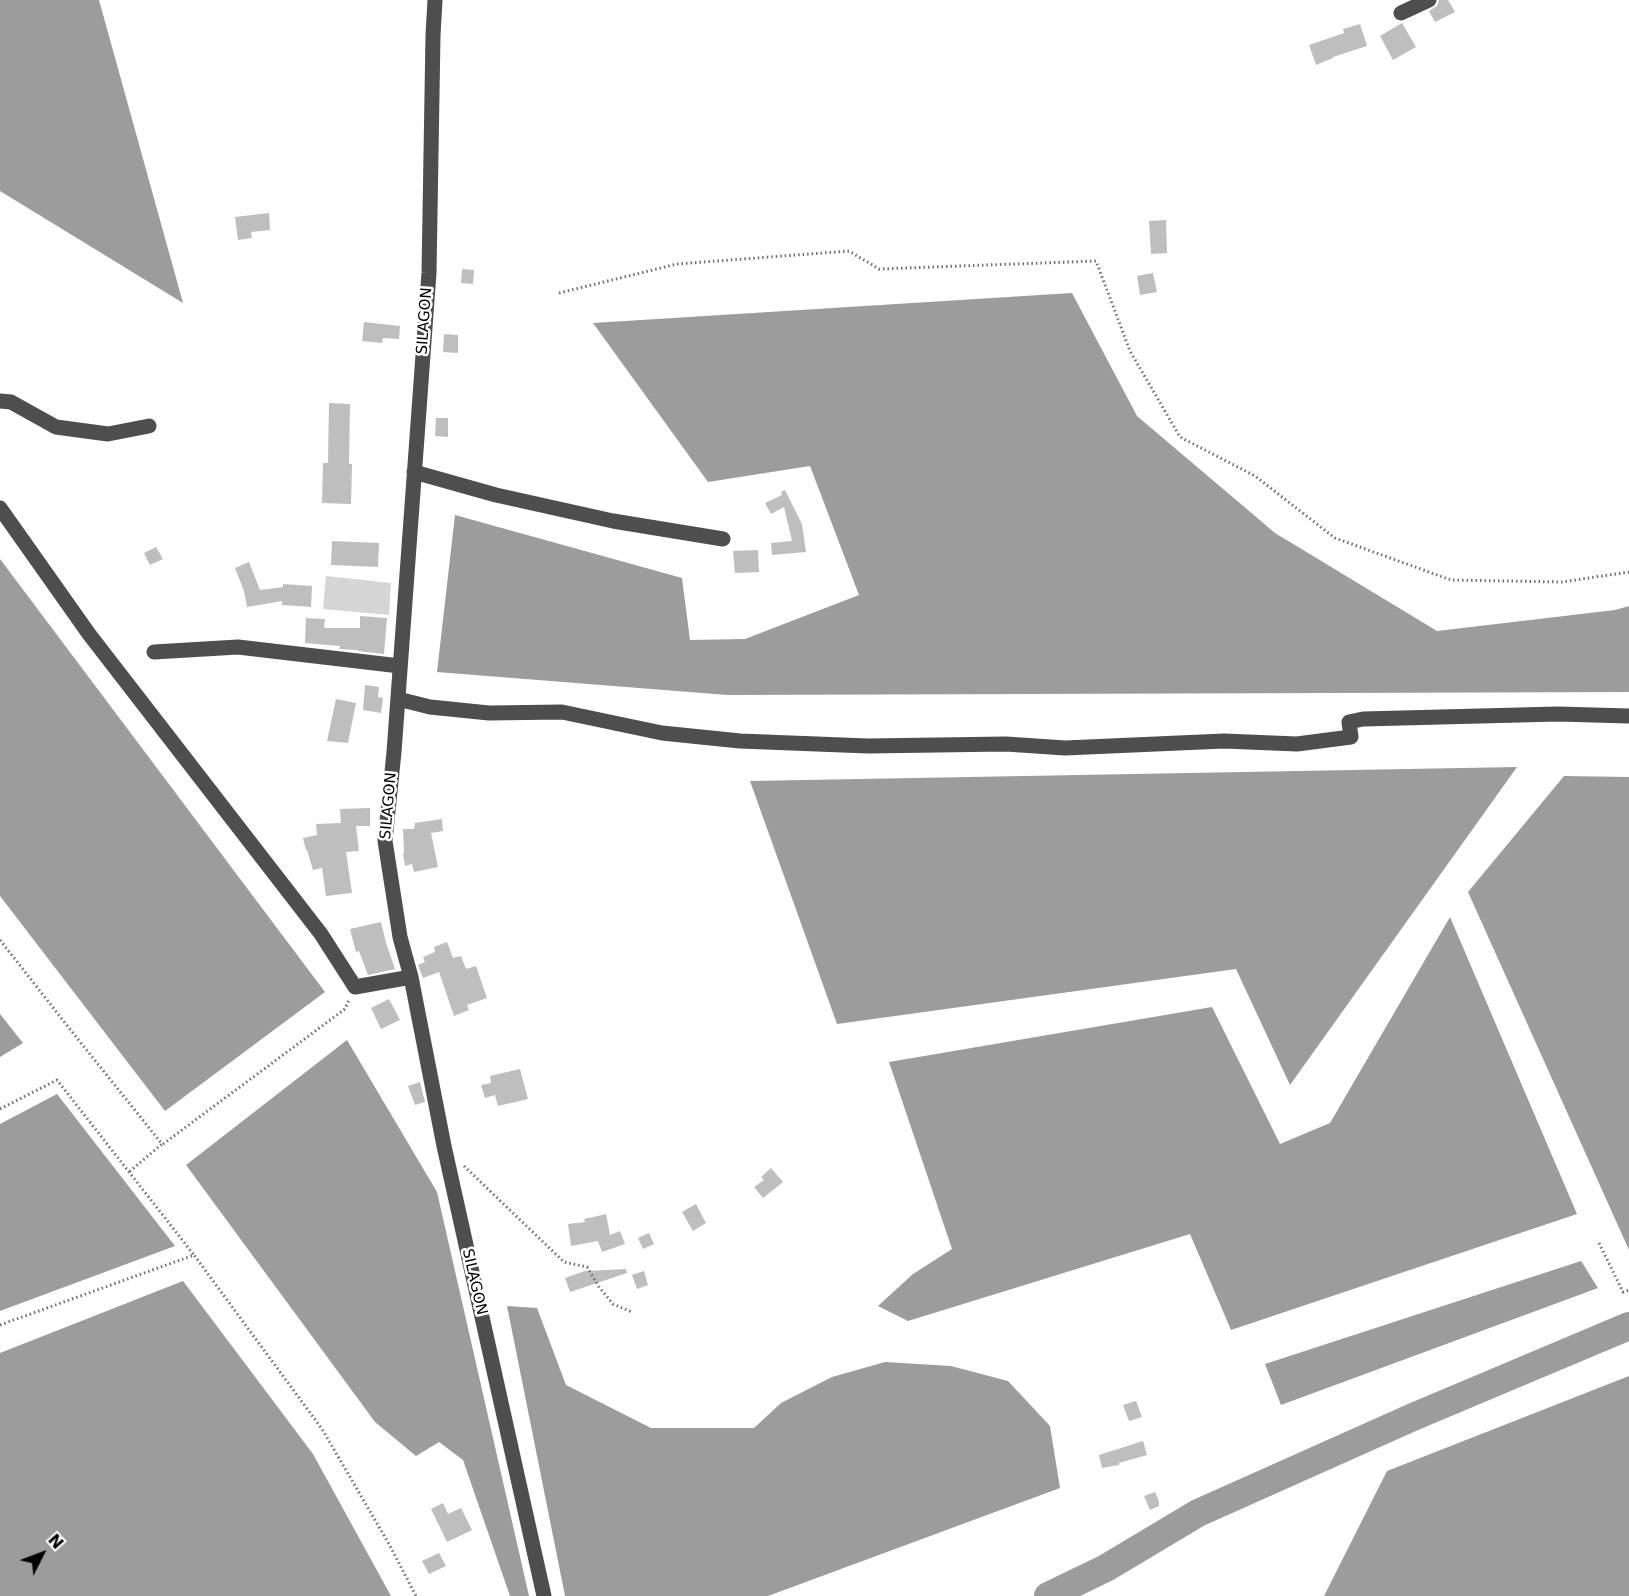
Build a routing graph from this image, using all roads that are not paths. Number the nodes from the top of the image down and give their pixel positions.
1 (435, 0) edge
2 (1429, 0) edge
3 (1401, 13) dead end
4 (0, 401) edge
5 (149, 426) dead end
6 (414, 472) junction
7 (0, 508) edge
8 (723, 539) dead end
9 (154, 652) dead end
10 (400, 666) junction
11 (398, 699) junction
12 (1629, 716) edge
13 (411, 977) junction
14 (544, 1596) edge

1 - 6 street, SILAGON
2 - 3 street
4 - 5 street
6 - 8 street
6 - 10 street, SILAGON
7 - 13 street
9 - 10 street
10 - 11 street, SILAGON
11 - 12 street
11 - 13 street, SILAGON
13 - 14 street, SILAGON

